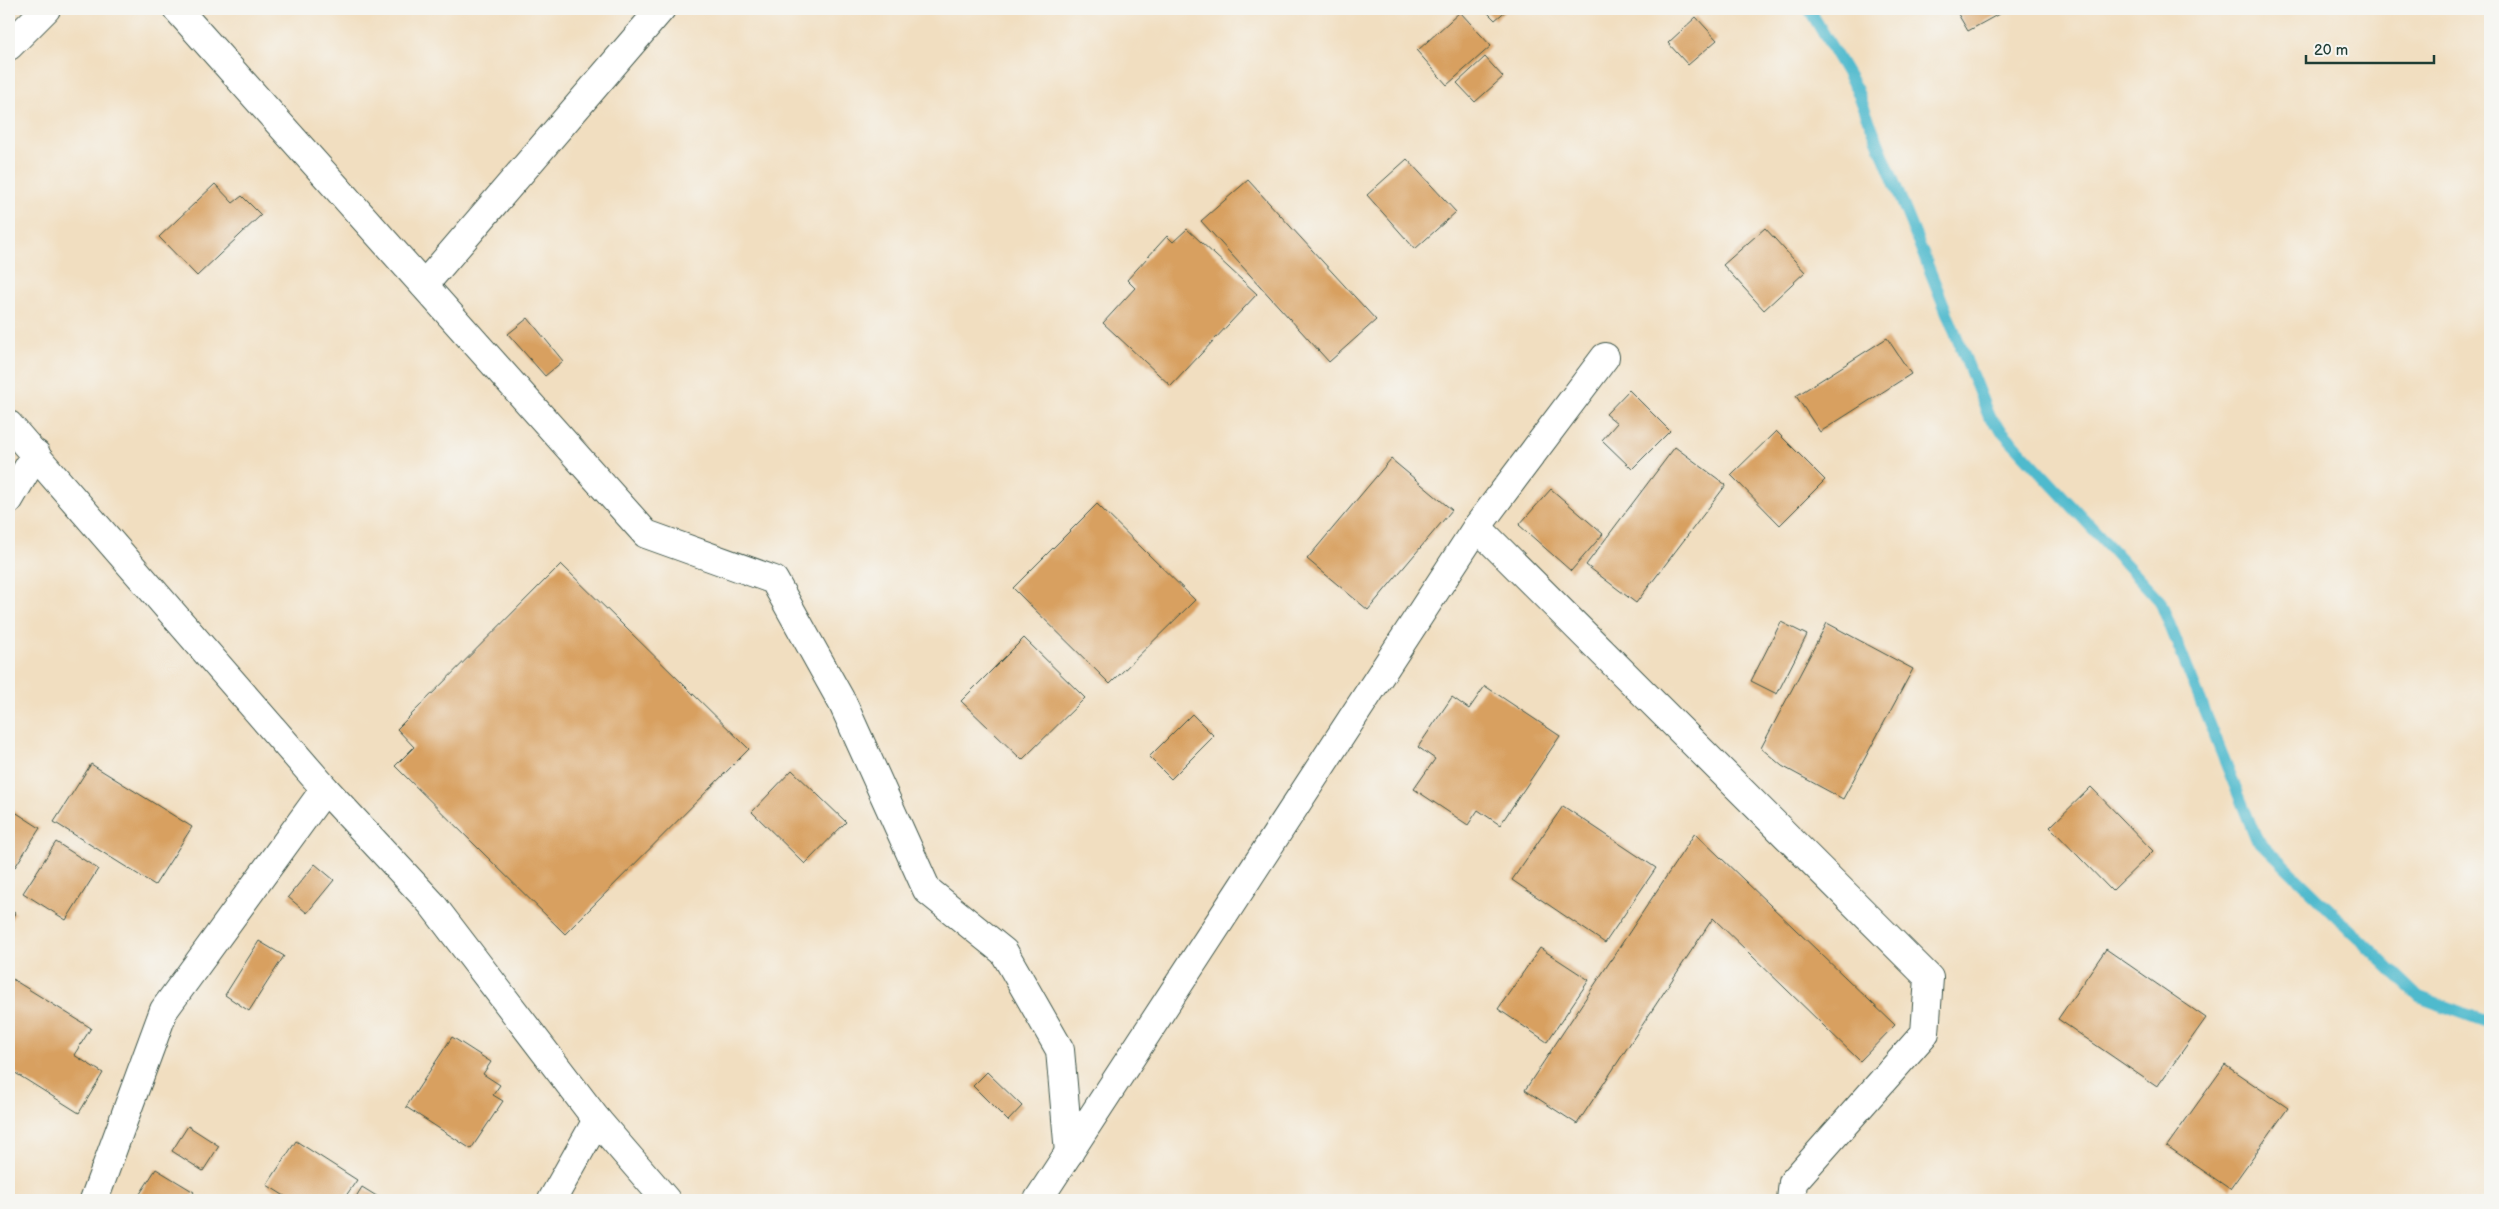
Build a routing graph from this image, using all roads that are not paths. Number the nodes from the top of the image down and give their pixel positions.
1 (46, 9) edge
2 (177, 9) edge
3 (661, 9) edge
4 (9, 46) edge
5 (424, 285) junction
6 (1605, 357) dead end
7 (9, 425) edge
8 (36, 454) junction
9 (9, 500) edge
10 (1477, 527) junction
11 (325, 789) junction
12 (597, 1120) junction
13 (1069, 1154) junction
14 (94, 1200) edge
15 (552, 1200) edge
16 (666, 1200) edge
17 (1038, 1200) edge
18 (1790, 1200) edge

1 - 4 street
2 - 5 street
3 - 5 street
5 - 13 street
6 - 10 street
7 - 8 street
8 - 9 street
8 - 11 street
10 - 13 street
10 - 18 street
11 - 12 street
11 - 14 street
12 - 15 street
12 - 16 street
13 - 17 street

